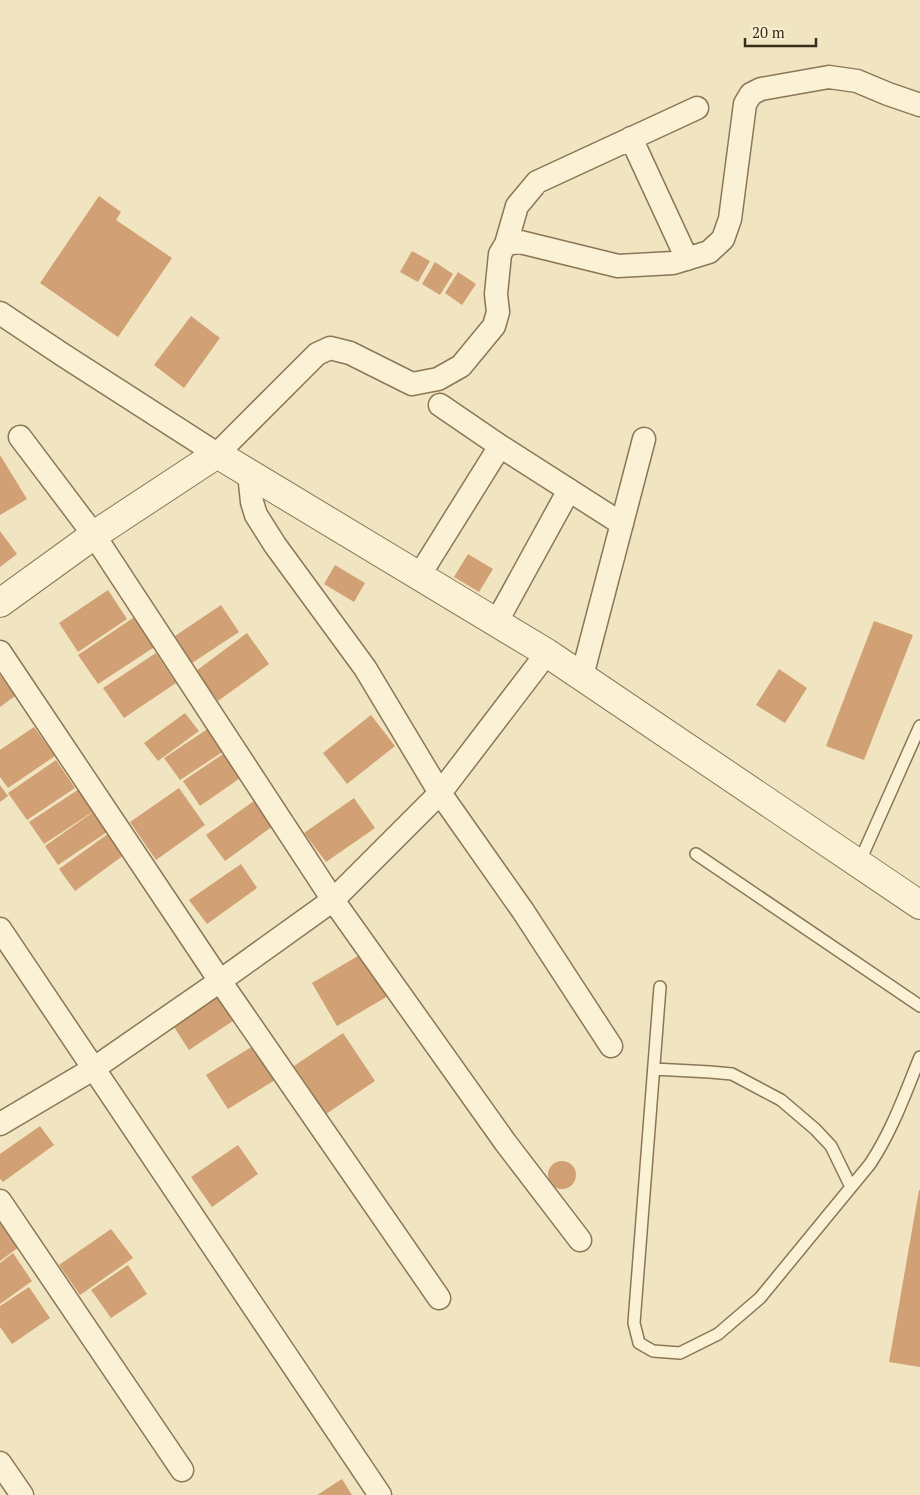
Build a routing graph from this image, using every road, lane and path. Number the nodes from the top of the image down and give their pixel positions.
1 (920, 105) edge
2 (697, 108) dead end
3 (631, 138) junction
4 (506, 244) junction
5 (687, 259) junction
6 (0, 313) edge
7 (440, 405) dead end
8 (20, 437) dead end
9 (644, 439) dead end
10 (500, 446) junction
11 (217, 454) junction
12 (248, 473) junction
13 (569, 490) junction
14 (622, 524) junction
15 (94, 535) junction
16 (420, 576) junction
17 (0, 604) edge
18 (496, 623) junction
19 (0, 652) edge
20 (547, 653) junction
21 (582, 676) junction
22 (920, 726) edge
23 (440, 793) junction
24 (696, 854) dead end
25 (859, 863) junction
26 (333, 900) junction
27 (920, 905) edge
28 (0, 929) edge
29 (220, 981) junction
30 (660, 986) dead end
31 (920, 1006) edge
32 (611, 1046) dead end
33 (920, 1057) edge
34 (92, 1069) junction
35 (654, 1069) junction
36 (0, 1124) edge
37 (851, 1188) junction
38 (0, 1201) edge
39 (580, 1240) dead end
40 (439, 1298) dead end
41 (0, 1463) edge
42 (182, 1470) dead end
43 (22, 1495) edge
44 (380, 1495) edge

1 - 5 street
2 - 3 street
3 - 4 street
3 - 5 street
4 - 5 street
4 - 11 street
6 - 11 street
7 - 10 street
8 - 15 street
9 - 14 street
10 - 13 street
10 - 16 street
11 - 12 street
11 - 15 street
12 - 16 street
12 - 23 street
13 - 14 street
13 - 18 street
14 - 21 street
15 - 17 street
15 - 26 street
16 - 18 street
18 - 20 street
19 - 29 street
20 - 21 street
20 - 23 street
21 - 25 street
22 - 25 lane
23 - 26 street
23 - 32 street
24 - 31 lane
25 - 27 street
26 - 29 street
26 - 39 street
28 - 34 street
29 - 34 street
29 - 40 street
30 - 35 lane
33 - 37 lane
34 - 36 street
34 - 44 street
35 - 37 lane
35 - 37 lane
38 - 42 street
41 - 43 street

